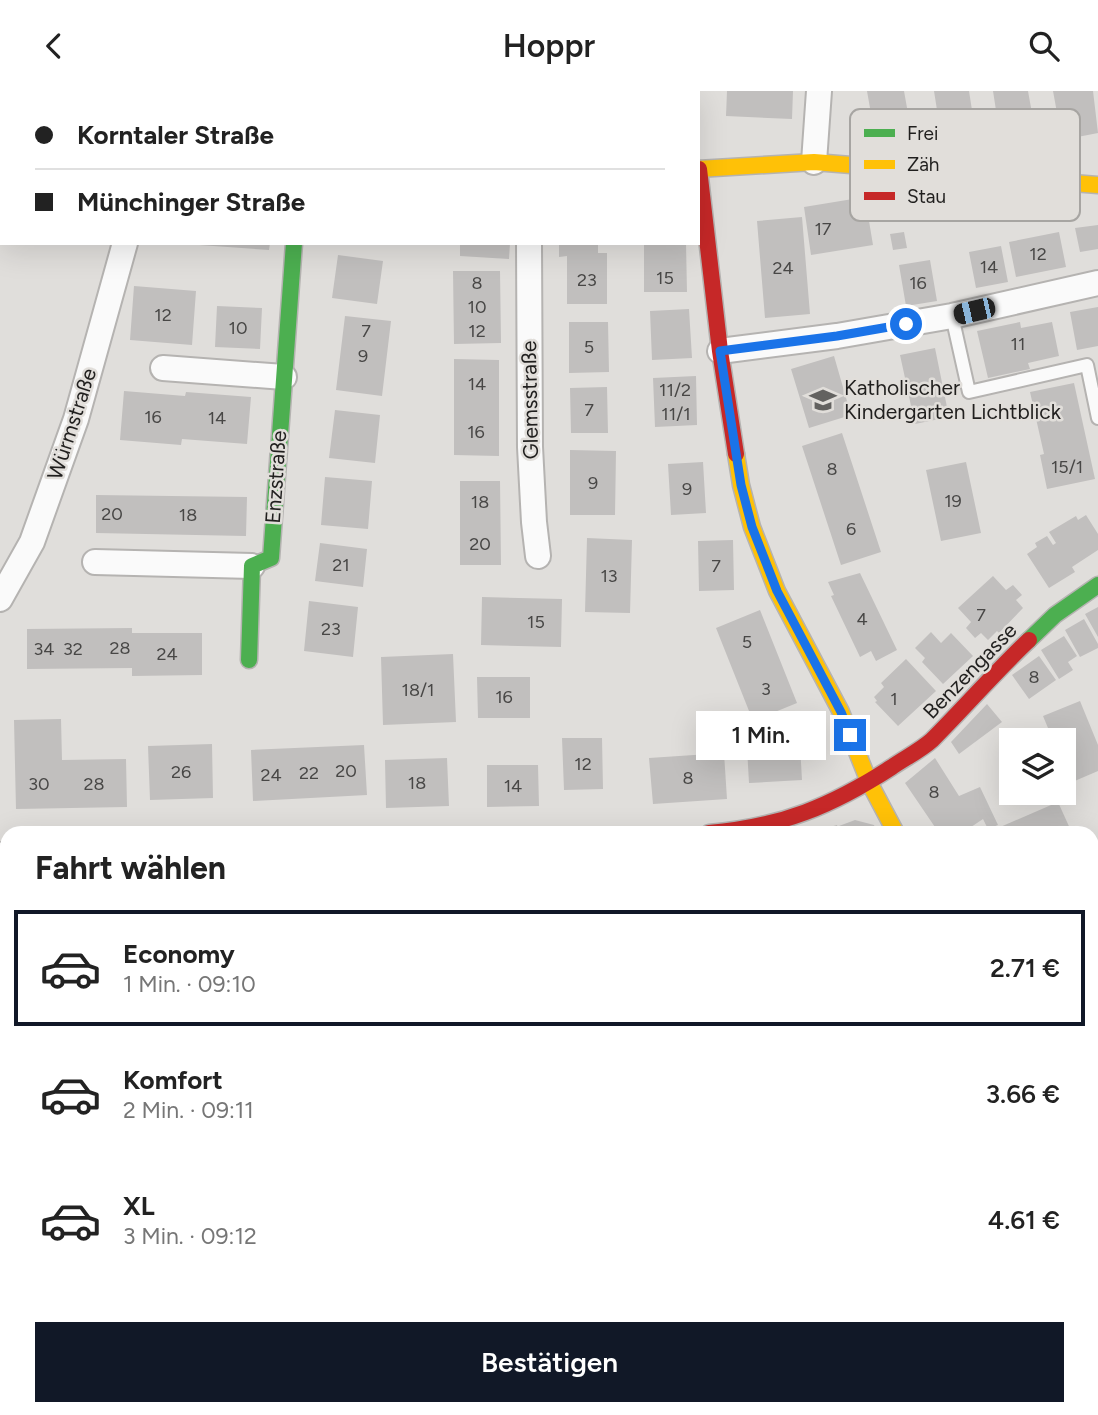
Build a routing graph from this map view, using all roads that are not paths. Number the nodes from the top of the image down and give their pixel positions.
1 (820, 91) edge
2 (814, 162) junction
3 (850, 165) edge
4 (700, 169) edge
5 (700, 178) edge
6 (1080, 184) edge
7 (1098, 185) edge
8 (124, 245) edge
9 (294, 245) edge
10 (529, 245) edge
11 (1098, 283) edge
12 (952, 316) junction
13 (720, 351) junction
14 (1092, 363) edge
15 (163, 368) dead end
16 (284, 377) junction
17 (1098, 418) edge
18 (538, 556) dead end
19 (95, 562) dead end
20 (252, 566) junction
21 (1098, 585) edge
22 (0, 599) edge
23 (249, 660) dead end
24 (869, 782) junction
25 (761, 826) edge
26 (892, 826) edge

1 - 2 street
2 - 3 street
2 - 4 street
5 - 13 street
6 - 7 street
8 - 22 street, Würmstraße
9 - 16 street, Enzstraße
10 - 18 street, Glemsstraße
11 - 12 street
12 - 13 street
12 - 14 lane
13 - 24 street
14 - 17 lane
15 - 16 street
16 - 20 street, Enzstraße
19 - 20 street
20 - 23 street
21 - 24 street, Benzengasse
24 - 25 street, Benzengasse
24 - 26 street

